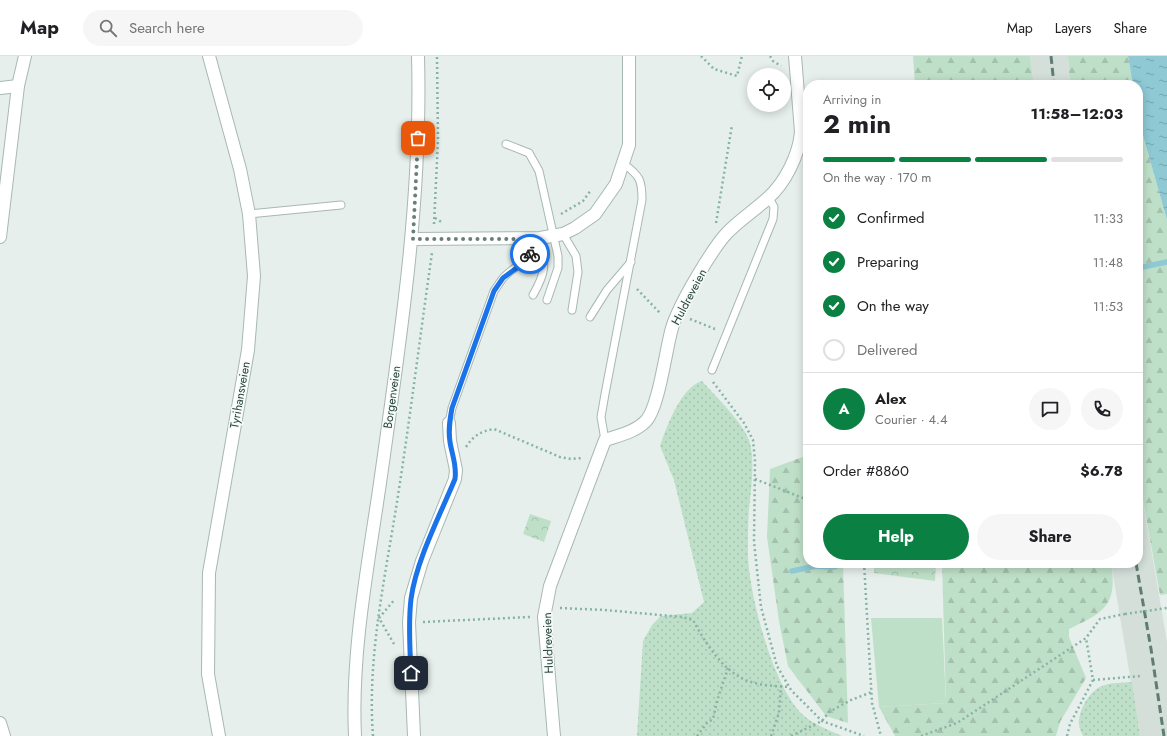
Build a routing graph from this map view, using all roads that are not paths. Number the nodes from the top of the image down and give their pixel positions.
1 (25, 56) edge
2 (209, 56) edge
3 (418, 56) edge
4 (628, 56) edge
5 (795, 56) edge
6 (18, 86) junction
7 (0, 88) edge
8 (506, 144) dead end
9 (624, 164) junction
10 (769, 198) junction
11 (341, 205) dead end
12 (249, 214) junction
13 (558, 235) junction
14 (0, 237) edge
15 (537, 238) junction
16 (413, 239) junction
17 (631, 262) junction
18 (533, 295) dead end
19 (547, 300) dead end
20 (572, 310) dead end
21 (590, 317) dead end
22 (712, 370) road end
23 (449, 423) joint
24 (603, 445) junction
25 (0, 723) edge
26 (4, 736) edge
27 (219, 736) edge
28 (355, 736) edge
29 (414, 736) edge
30 (554, 736) edge

1 - 6 street
2 - 12 street, Tyrihansveien
3 - 16 street, Borgenveien
4 - 9 street
5 - 10 street, Huldreveien
6 - 7 street
6 - 14 street
8 - 13 lane
9 - 13 street
9 - 17 lane
10 - 22 lane
10 - 24 street, Huldreveien
11 - 12 lane
12 - 27 street, Tyrihansveien
13 - 15 street
13 - 19 lane
13 - 20 lane
15 - 16 street
15 - 18 lane
15 - 23 lane
16 - 28 street, Borgenveien
17 - 21 lane
17 - 24 lane
23 - 29 street
24 - 30 street, Huldreveien
25 - 26 street

